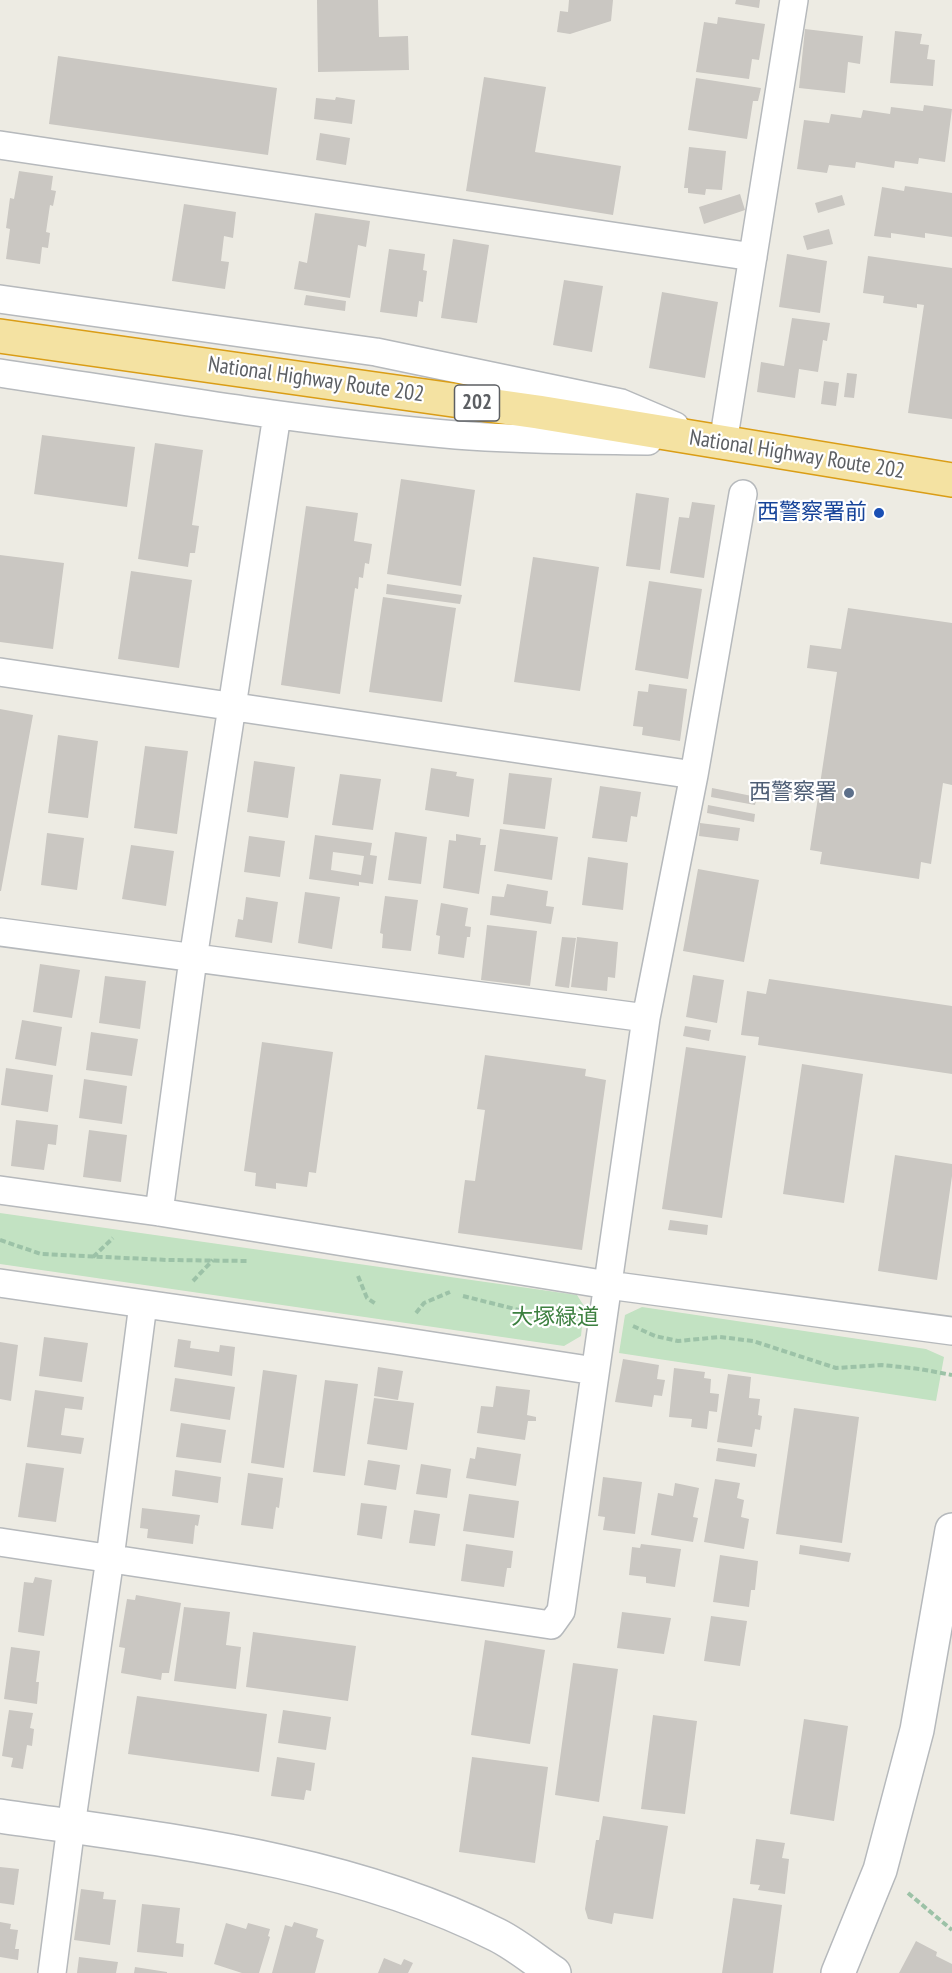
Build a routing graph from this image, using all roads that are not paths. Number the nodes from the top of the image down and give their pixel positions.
1 (794, 0) edge
2 (0, 145) edge
3 (753, 257) junction
4 (0, 299) edge
5 (0, 336) edge
6 (0, 373) edge
7 (277, 415) junction
8 (718, 442) junction
9 (952, 480) edge
10 (743, 494) dead end
11 (0, 672) edge
12 (232, 706) junction
13 (694, 775) junction
14 (0, 932) edge
15 (193, 959) junction
16 (646, 1018) junction
17 (0, 1190) edge
18 (159, 1212) junction
19 (0, 1283) edge
20 (608, 1285) junction
21 (142, 1304) junction
22 (952, 1331) edge
23 (595, 1371) junction
24 (952, 1530) edge
25 (0, 1542) edge
26 (110, 1558) junction
27 (0, 1816) edge
28 (71, 1826) junction
29 (52, 1973) edge
30 (554, 1973) edge
31 (838, 1973) edge

1 - 3 street
2 - 3 street
3 - 8 street
4 - 8 street
5 - 8 highway, National Highway Route 202 / 202
6 - 7 street
7 - 8 street
7 - 12 street
8 - 9 highway, National Highway Route 202 / 202
10 - 13 street
11 - 12 street
12 - 13 street
12 - 15 street
13 - 16 street
14 - 15 street
15 - 16 street
15 - 18 street
16 - 20 street
17 - 18 street
18 - 20 street
19 - 21 street
20 - 22 street
20 - 23 street
21 - 23 street
21 - 26 street
23 - 26 street
24 - 31 street
25 - 26 street
26 - 28 street
27 - 28 street
28 - 29 street
28 - 30 street

